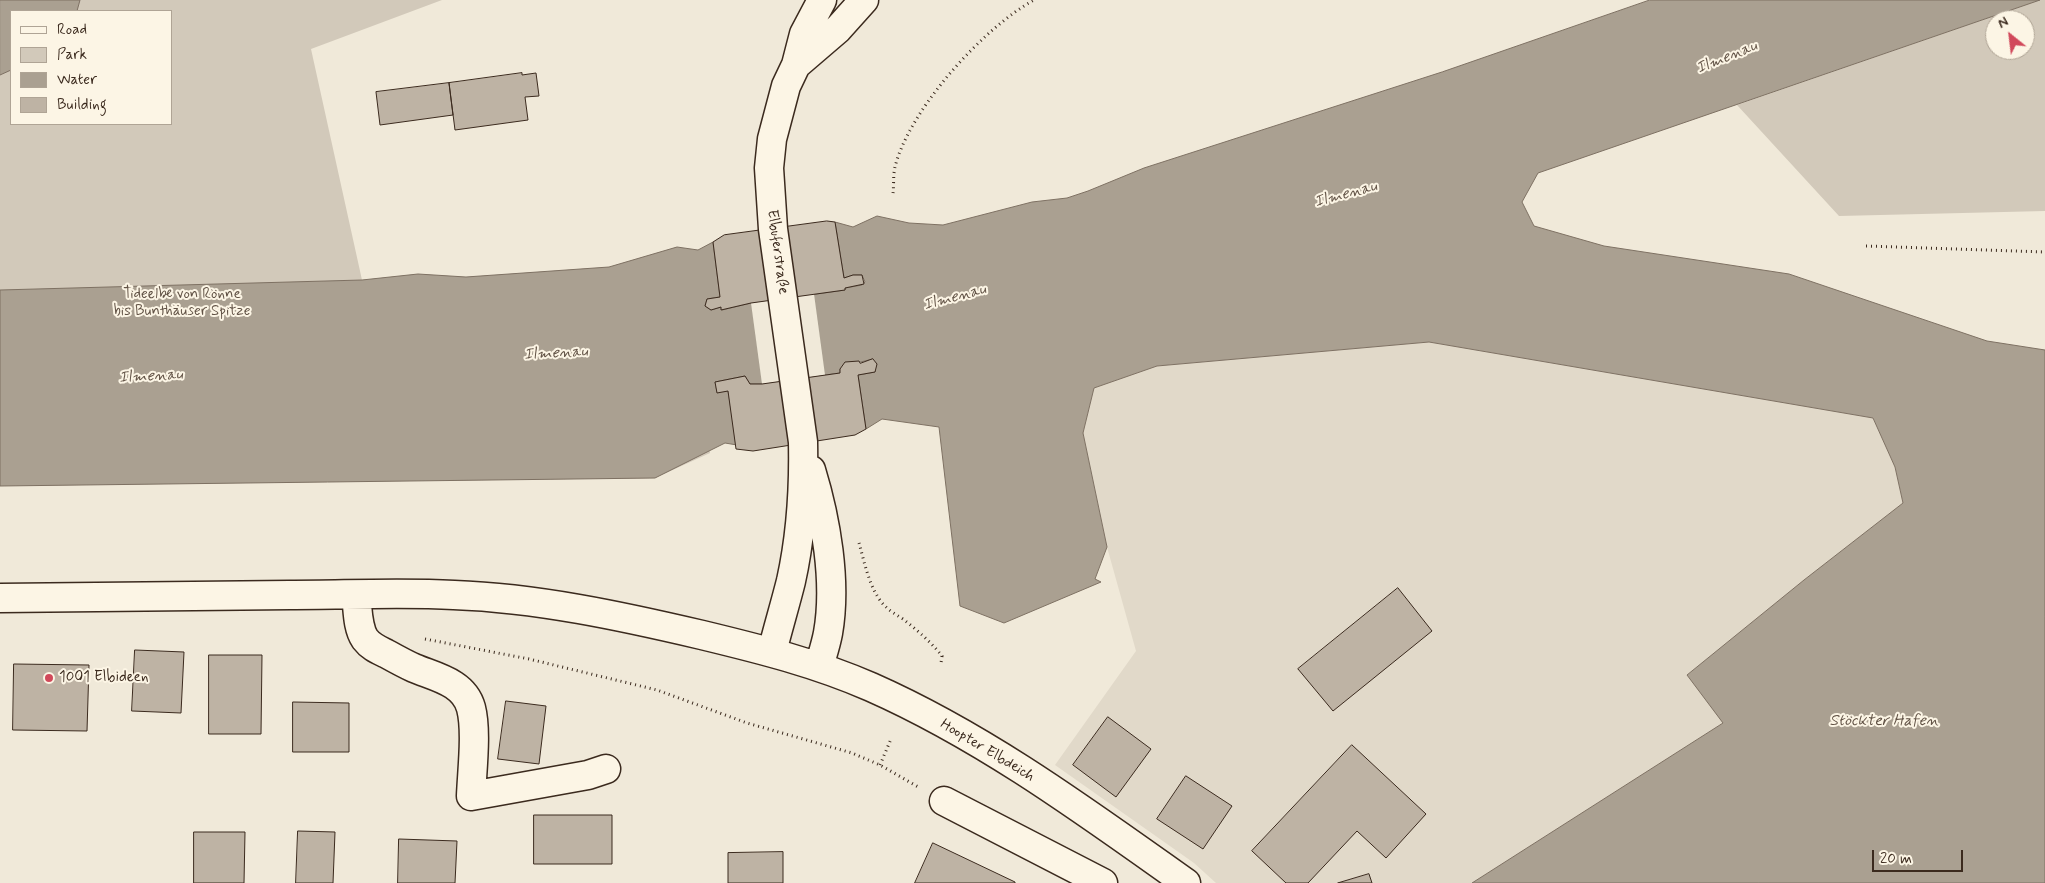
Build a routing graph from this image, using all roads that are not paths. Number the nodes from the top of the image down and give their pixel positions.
1 (822, 0) edge
2 (864, 0) edge
3 (796, 65) junction
4 (803, 442) junction
5 (356, 595) junction
6 (0, 598) edge
7 (772, 652) junction
8 (819, 667) junction
9 (606, 769) dead end
10 (944, 801) road end
11 (1103, 883) edge
12 (1186, 883) edge

1 - 3 street, Elbuferstraße
2 - 3 street, Elbuferstraße
3 - 4 street, Elbuferstraße
4 - 7 street, Elbuferstraße
4 - 8 street, Elbuferstraße
5 - 6 street, Hoopter Elbdeich
5 - 7 street, Hoopter Elbdeich
5 - 9 street
7 - 8 street, Hoopter Elbdeich
8 - 12 street, Hoopter Elbdeich
10 - 11 street

